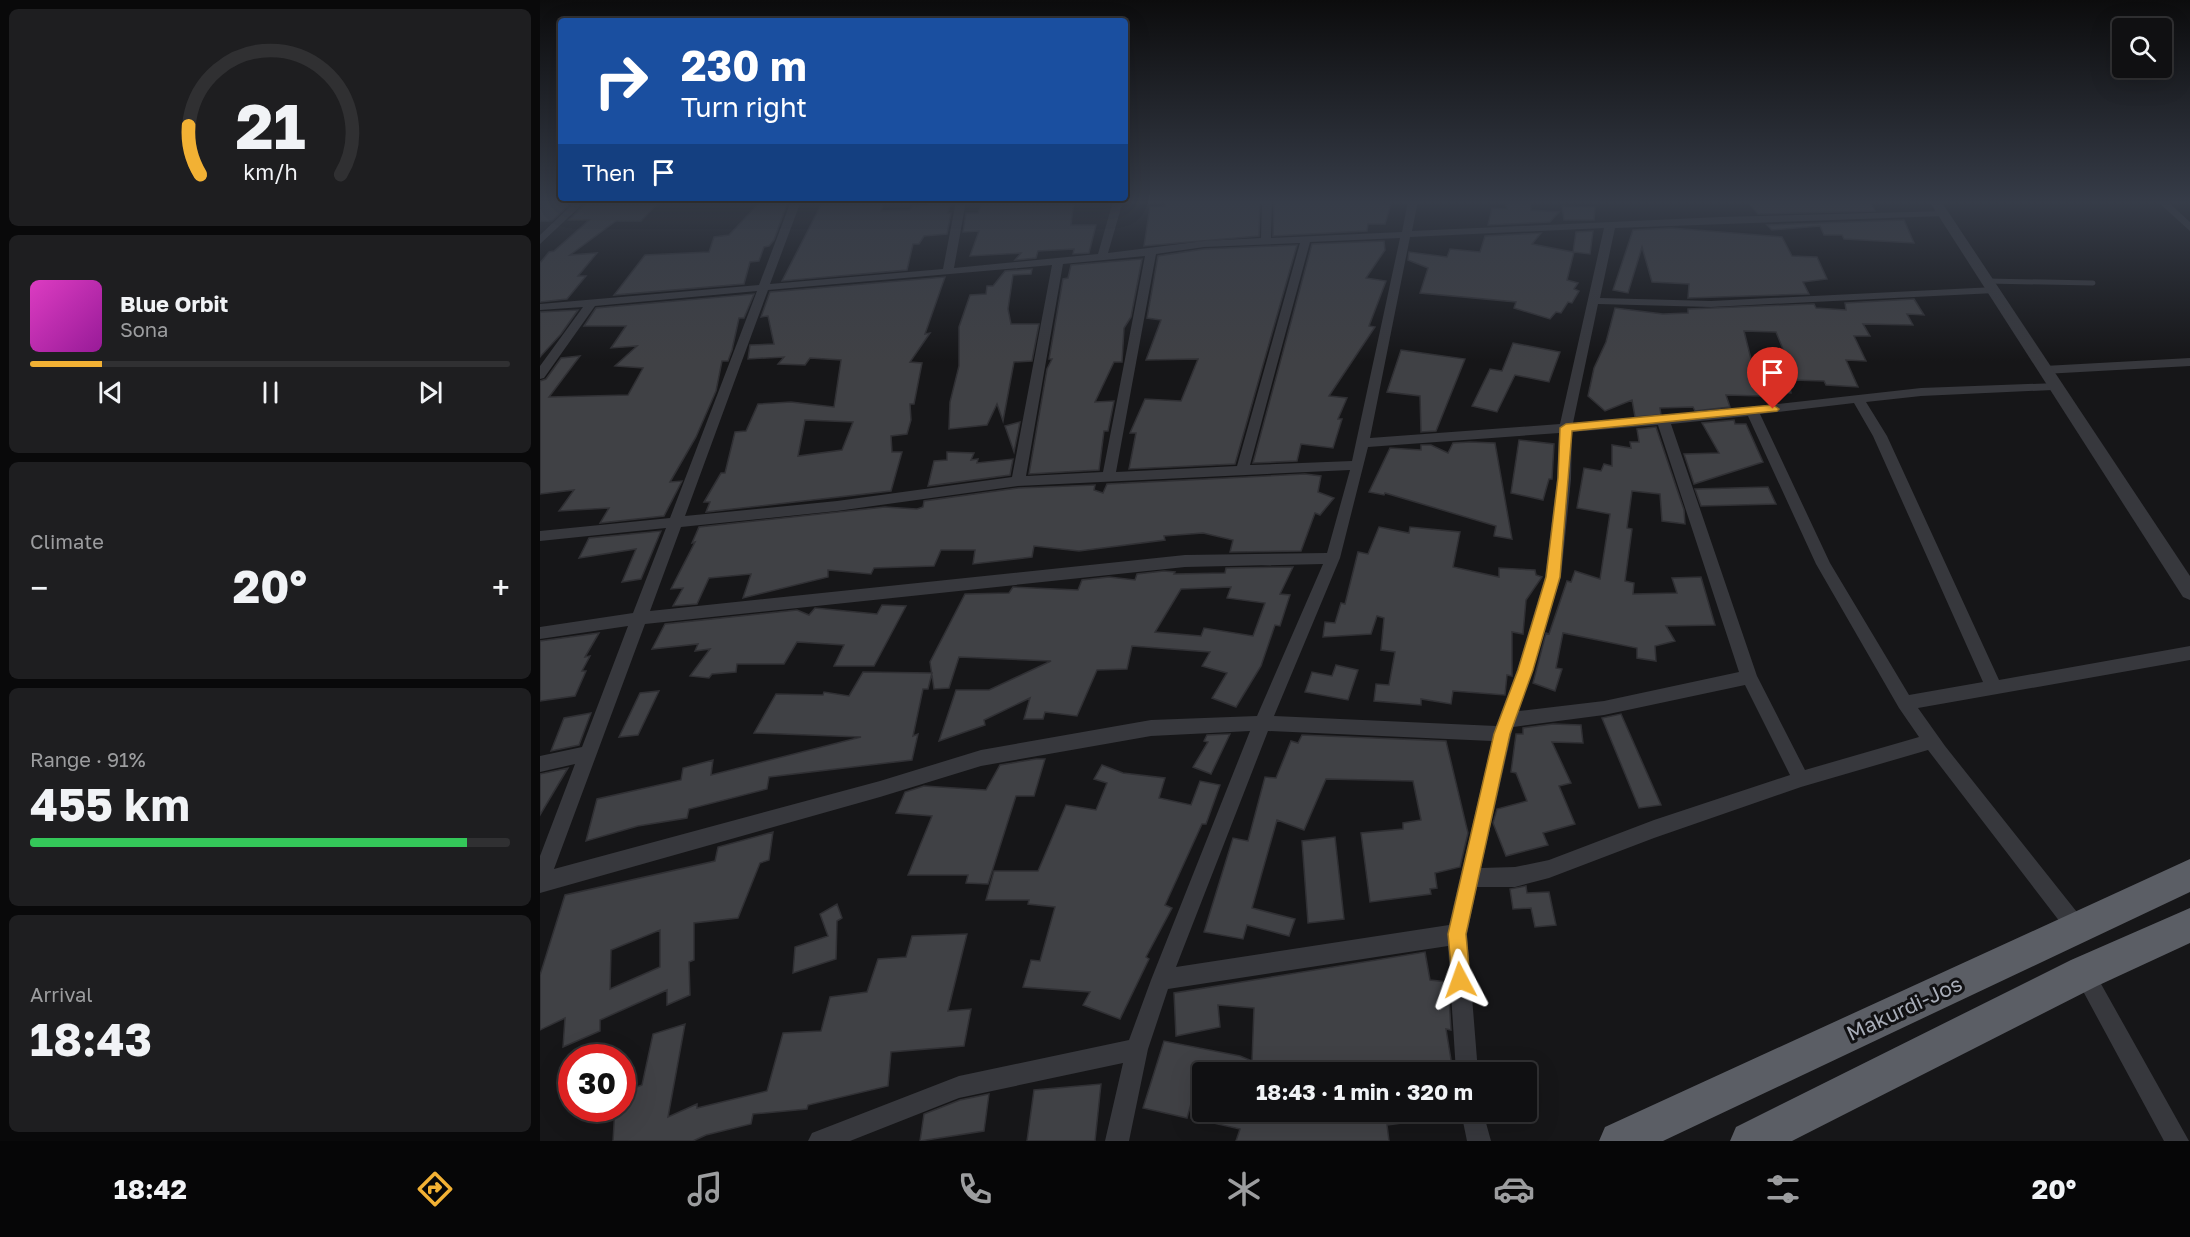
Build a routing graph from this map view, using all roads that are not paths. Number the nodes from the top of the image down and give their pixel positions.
1 (776, 254) edge
2 (951, 254) edge
3 (1129, 254) edge
4 (1151, 254) edge
5 (1302, 254) edge
6 (1402, 254) edge
7 (1604, 254) edge
8 (1970, 254) edge
9 (1102, 257) joint
10 (1058, 262) junction
11 (948, 270) junction
12 (2093, 283) dead end
13 (1991, 285) junction
14 (763, 287) junction
15 (1593, 300) junction
16 (592, 302) junction
17 (540, 307) edge
18 (2190, 362) edge
19 (2044, 370) junction
20 (540, 375) edge
21 (2053, 386) junction
22 (1858, 399) junction
23 (1752, 411) junction
24 (1663, 421) junction
25 (1566, 428) junction
26 (1362, 443) junction
27 (1358, 465) junction
28 (1243, 468) junction
29 (1109, 475) junction
30 (1018, 481) junction
31 (677, 520) junction
32 (540, 536) edge
33 (1333, 558) junction
34 (2190, 592) edge
35 (640, 618) junction
36 (540, 633) edge
37 (2190, 653) edge
38 (1749, 677) junction
39 (1995, 687) junction
40 (1905, 703) junction
41 (1262, 723) junction
42 (1505, 727) junction
43 (1932, 741) junction
44 (589, 753) junction
45 (540, 764) edge
46 (1801, 779) junction
47 (2190, 875) edge
48 (1471, 878) junction
49 (540, 882) edge
50 (2190, 924) edge
51 (2077, 928) junction
52 (1457, 934) junction
53 (2084, 973) junction
54 (1161, 980) junction
55 (1137, 1049) junction
56 (1466, 1062) edge
57 (1475, 1122) edge
58 (1788, 1133) edge
59 (820, 1141) edge
60 (1118, 1141) edge
61 (1479, 1141) edge
62 (1619, 1141) edge
63 (1750, 1141) edge
64 (2177, 1141) edge

1 - 14 street
2 - 11 street
3 - 9 street
4 - 29 street
5 - 28 street
6 - 26 street
7 - 15 street
8 - 13 street
9 - 10 street
10 - 11 street
10 - 30 street
11 - 14 street
12 - 13 lane
13 - 15 street
13 - 19 street
14 - 16 street
14 - 31 street
15 - 25 street
16 - 17 street
16 - 20 street
18 - 19 street
19 - 21 street
21 - 22 street
21 - 34 street
22 - 23 street
22 - 39 street
23 - 24 street
23 - 40 street
24 - 25 street
24 - 38 street
25 - 26 street
25 - 42 street
26 - 27 street
27 - 28 street
27 - 33 street
28 - 29 street
29 - 30 street
30 - 31 street
31 - 32 street
31 - 35 street
33 - 35 street
33 - 41 street
35 - 36 street
35 - 44 street
37 - 39 street
38 - 42 street
38 - 46 street
39 - 40 street
40 - 43 street
41 - 42 street
41 - 49 street
41 - 54 street
42 - 48 street
43 - 46 street
43 - 51 street
44 - 45 street
44 - 49 street
46 - 48 street
47 - 51 highway, Makurdi-Jos
48 - 52 street
50 - 53 highway
51 - 62 highway, Makurdi-Jos
52 - 54 street
52 - 56 street
53 - 58 highway
53 - 64 street
54 - 55 street
55 - 59 street
55 - 60 street
57 - 61 street
58 - 63 highway

